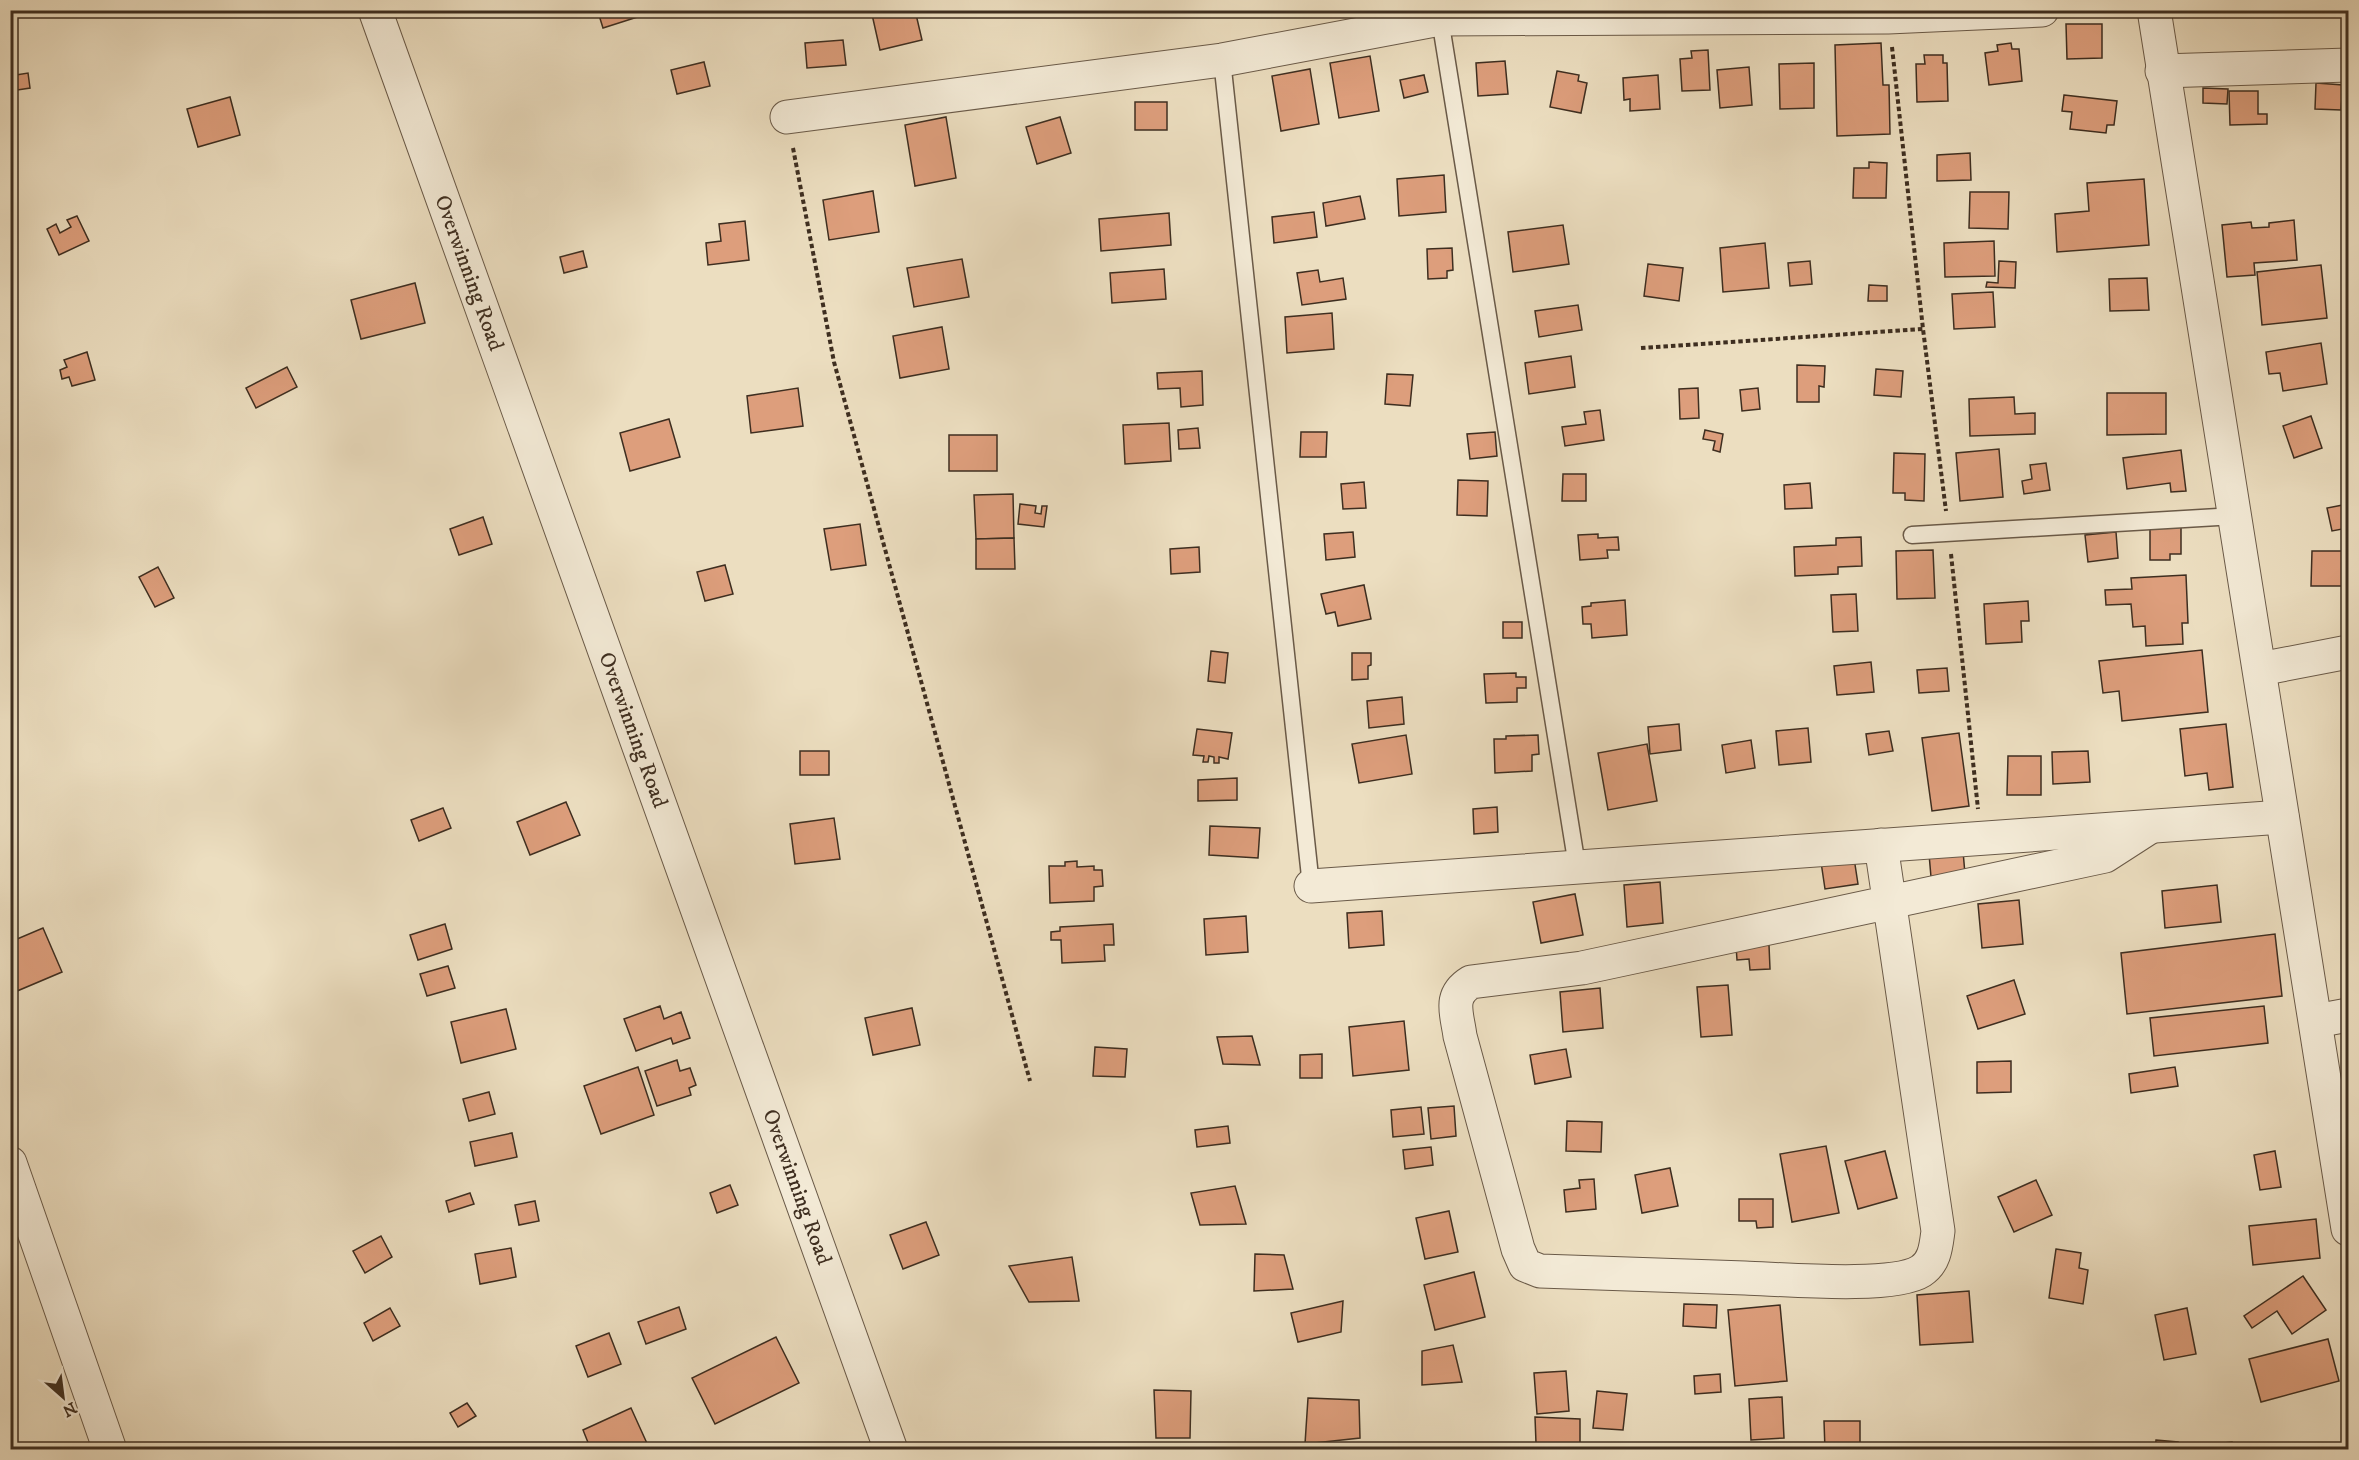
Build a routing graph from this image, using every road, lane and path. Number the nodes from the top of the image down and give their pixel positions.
1 (375, 10) edge
2 (2042, 10) edge
3 (2154, 10) edge
4 (1888, 17) junction
5 (1440, 19) junction
6 (1222, 60) junction
7 (2349, 65) edge
8 (2162, 71) junction
9 (787, 117) joint
10 (1923, 328) junction
11 (1641, 348) dead end
12 (2235, 516) junction
13 (1949, 533) junction
14 (1912, 535) dead end
15 (2349, 652) edge
16 (2260, 669) junction
17 (2282, 817) junction
18 (2150, 827) junction
19 (1981, 838) junction
20 (1881, 845) junction
21 (1577, 866) junction
22 (1311, 886) joint
23 (1889, 903) junction
24 (2349, 1015) edge
25 (2316, 1021) junction
26 (1030, 1080) dead end
27 (10, 1163) edge
28 (2349, 1229) edge
29 (110, 1449) edge
30 (891, 1449) edge

1 - 30 street, Overwinning Road
2 - 4 street
3 - 8 street
4 - 5 street
4 - 10 path
5 - 6 street
5 - 21 lane
6 - 9 street
6 - 22 lane
7 - 8 street
8 - 12 street
9 - 26 path
10 - 11 path
10 - 13 path
12 - 13 lane
12 - 16 street
13 - 14 lane
13 - 19 path
15 - 16 street
16 - 17 street
17 - 18 street
17 - 25 street
18 - 19 street
18 - 23 street
19 - 20 street
20 - 21 street
20 - 23 street
21 - 22 street
23 - 23 street
24 - 25 street
25 - 28 street
27 - 29 street

